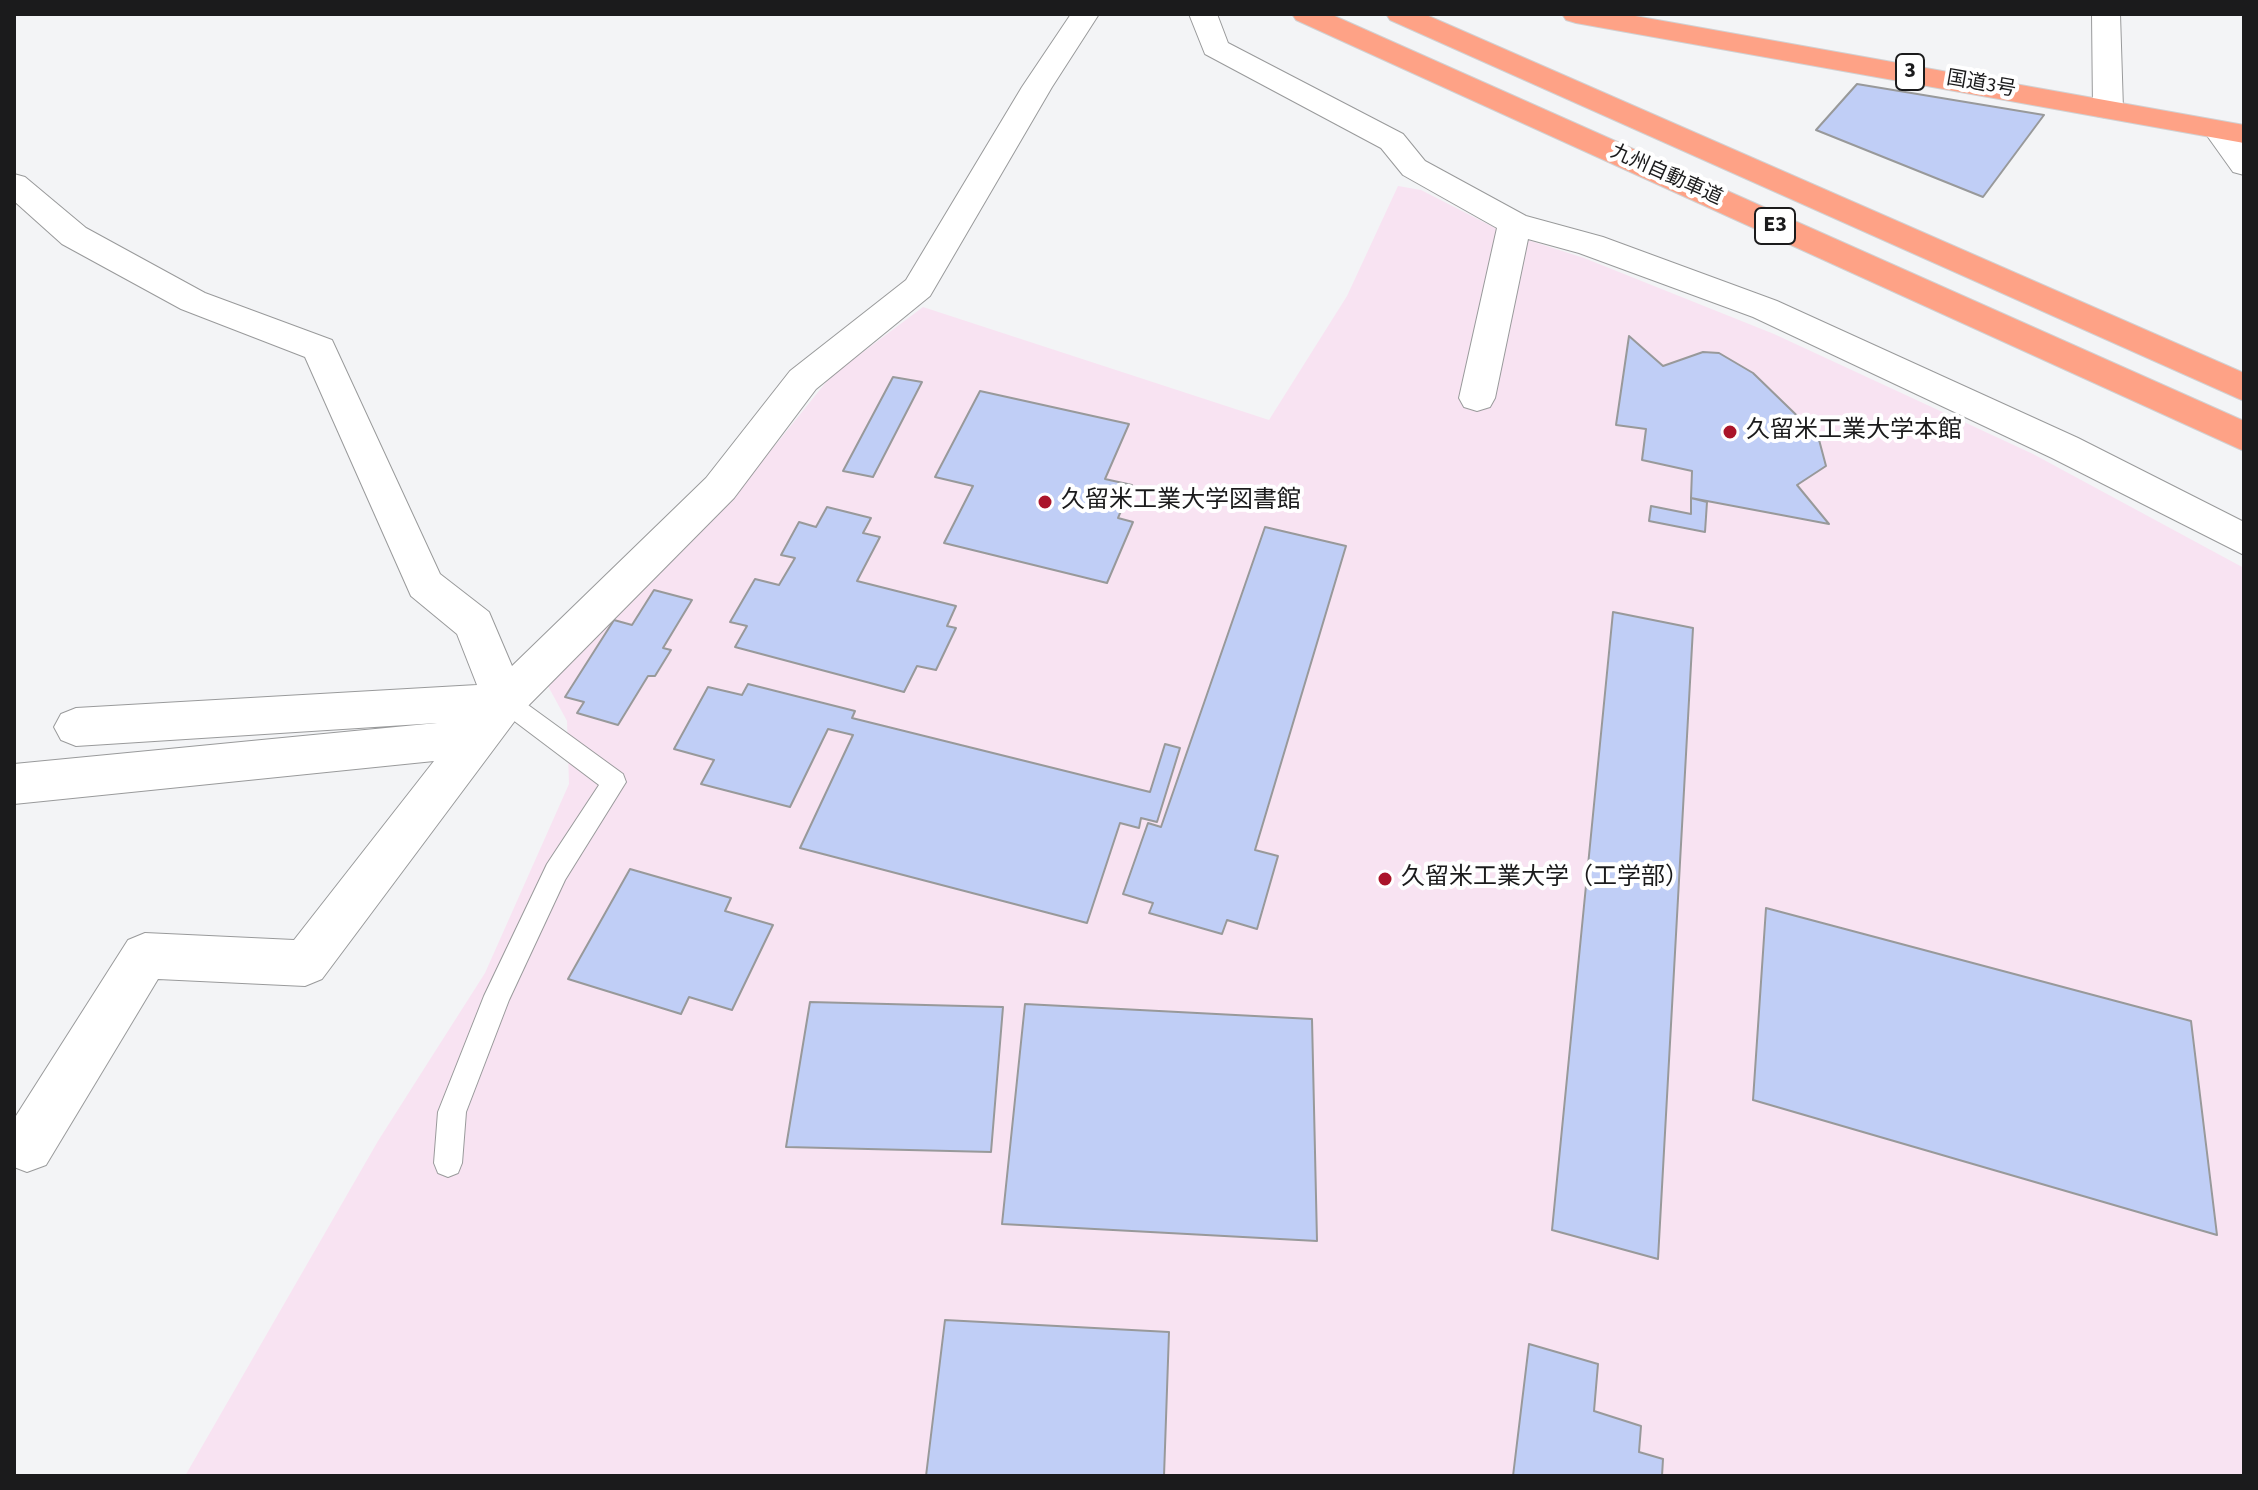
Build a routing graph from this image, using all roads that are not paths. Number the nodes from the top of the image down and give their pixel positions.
1 (1085, 14) edge
2 (1203, 14) edge
3 (1306, 14) edge
4 (1400, 14) edge
5 (1576, 14) edge
6 (2106, 14) edge
7 (2108, 109) junction
8 (2231, 132) edge
9 (2244, 165) edge
10 (14, 184) edge
11 (1514, 224) junction
12 (2244, 388) edge
13 (1477, 398) dead end
14 (2244, 437) edge
15 (2244, 540) edge
16 (492, 720) junction
17 (76, 727) dead end
18 (14, 784) edge
19 (27, 1146) dead end
20 (448, 1163) dead end

1 - 16 street
2 - 11 street
3 - 14 highway, 九州自動車道 / E3
4 - 12 highway, 九州自動車道 / E3
5 - 7 highway, 国道3号 / 3
6 - 7 street
7 - 8 highway, 国道3号 / 3
8 - 9 street
10 - 16 street
11 - 13 street
11 - 15 street
16 - 17 street
16 - 18 street
16 - 19 street
16 - 20 lane

